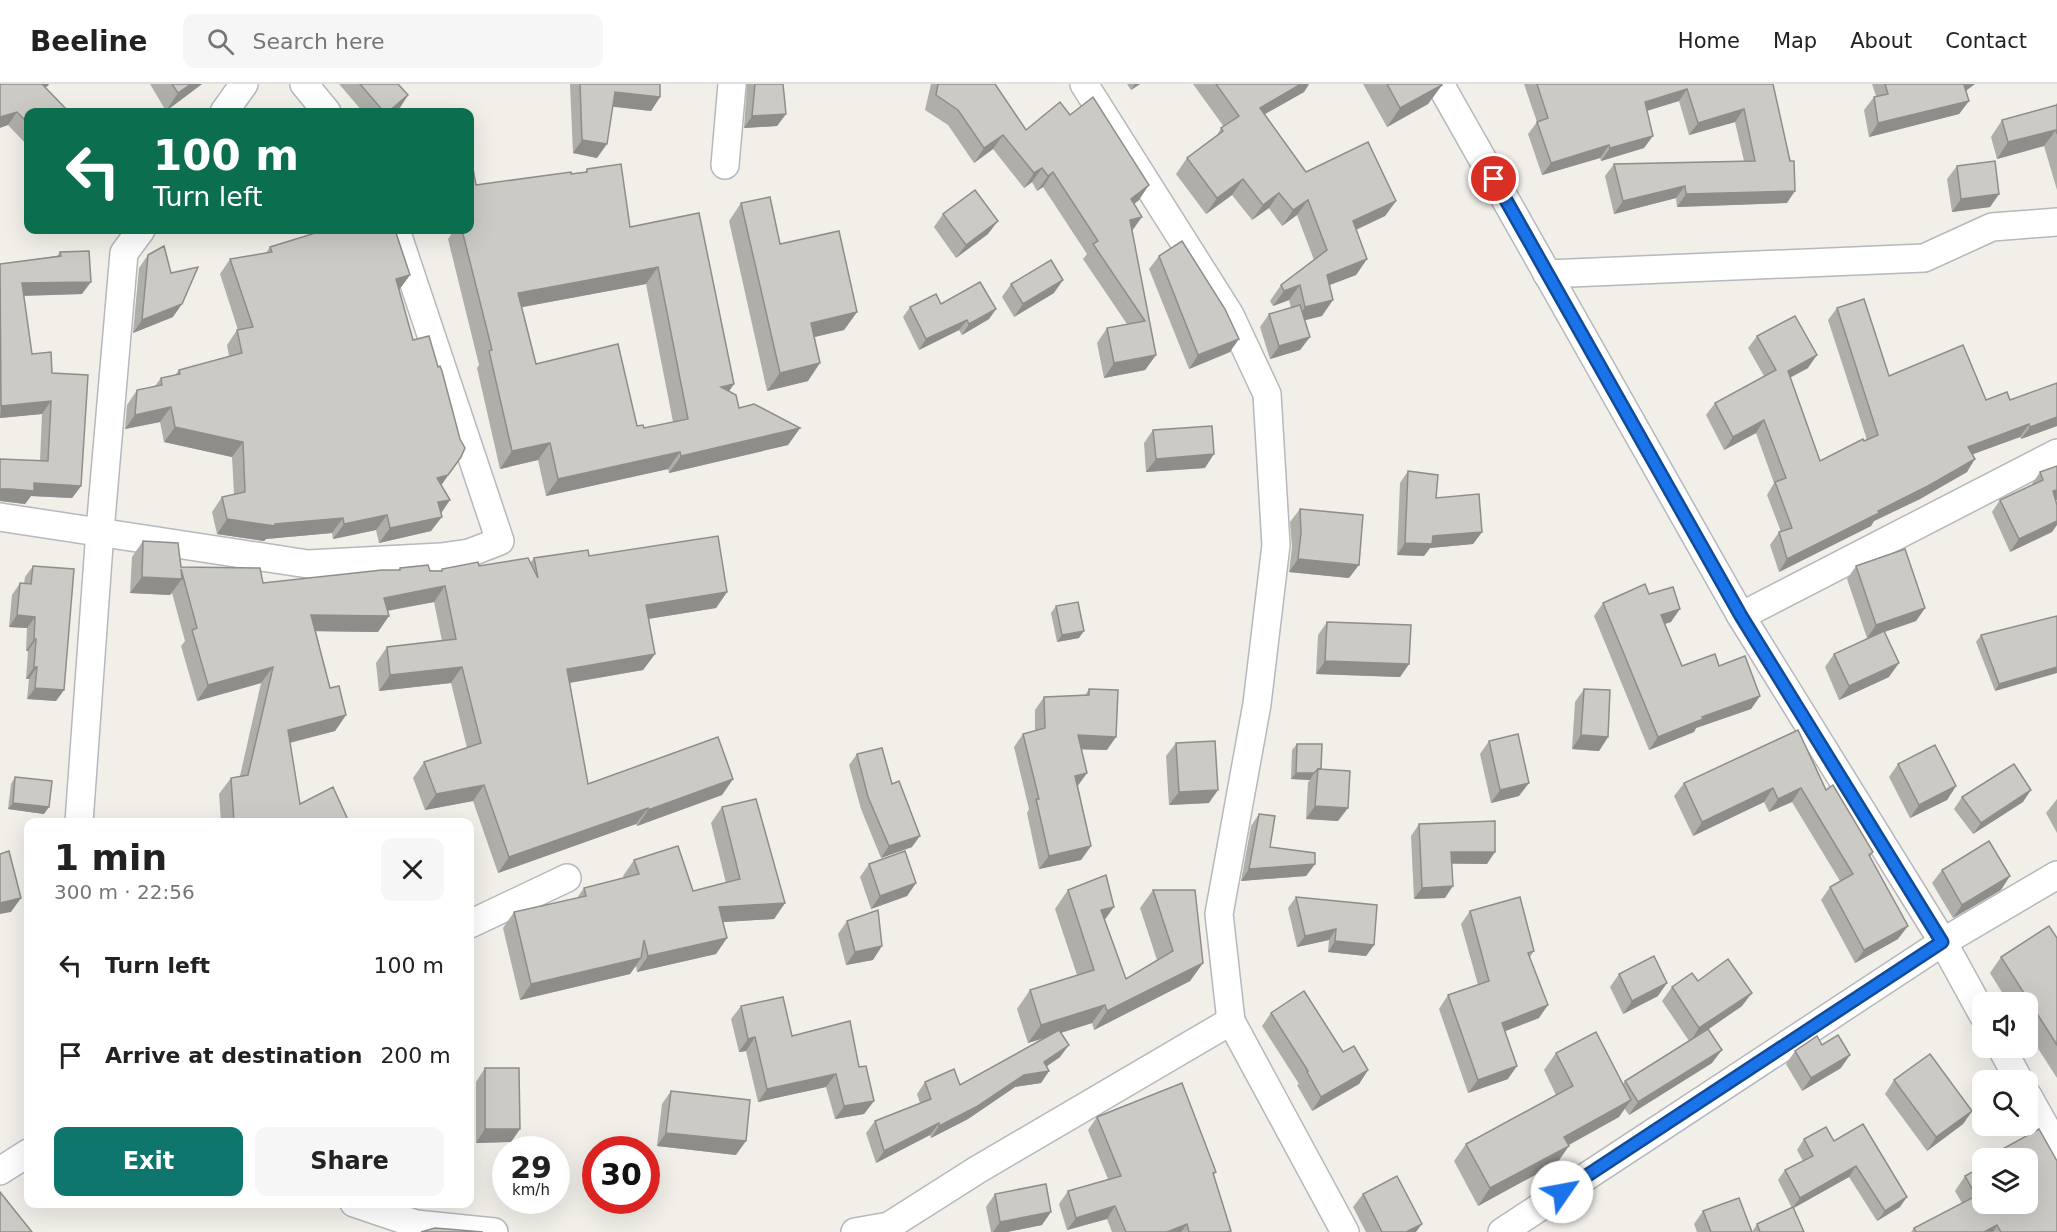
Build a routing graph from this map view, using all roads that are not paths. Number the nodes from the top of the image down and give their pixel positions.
1 (244, 84) edge
2 (304, 84) edge
3 (732, 84) edge
4 (1083, 84) edge
5 (1440, 84) edge
6 (227, 108) edge
7 (324, 108) edge
8 (725, 165) dead end
9 (2057, 222) edge
10 (138, 234) edge
11 (397, 234) edge
12 (1547, 274) junction
13 (2057, 453) edge
14 (0, 517) edge
15 (100, 531) junction
16 (1741, 616) junction
17 (79, 818) edge
18 (2057, 875) edge
19 (567, 878) dead end
20 (474, 922) edge
21 (1942, 942) junction
22 (1972, 995) edge
23 (1231, 1021) junction
24 (2038, 1114) edge
25 (2057, 1148) edge
26 (24, 1156) edge
27 (0, 1171) edge
28 (369, 1208) edge
29 (494, 1232) edge
30 (855, 1232) edge
31 (1345, 1232) edge
32 (1502, 1232) edge

1 - 6 street
2 - 7 street
3 - 8 street
4 - 23 street
5 - 12 street
9 - 12 street
10 - 15 street
11 - 15 street
12 - 16 street
13 - 16 street
14 - 15 street
15 - 17 street
16 - 21 street
18 - 21 street
19 - 20 street
21 - 22 street
21 - 32 street
23 - 30 street
23 - 31 street
24 - 25 street
26 - 27 street
28 - 29 street

